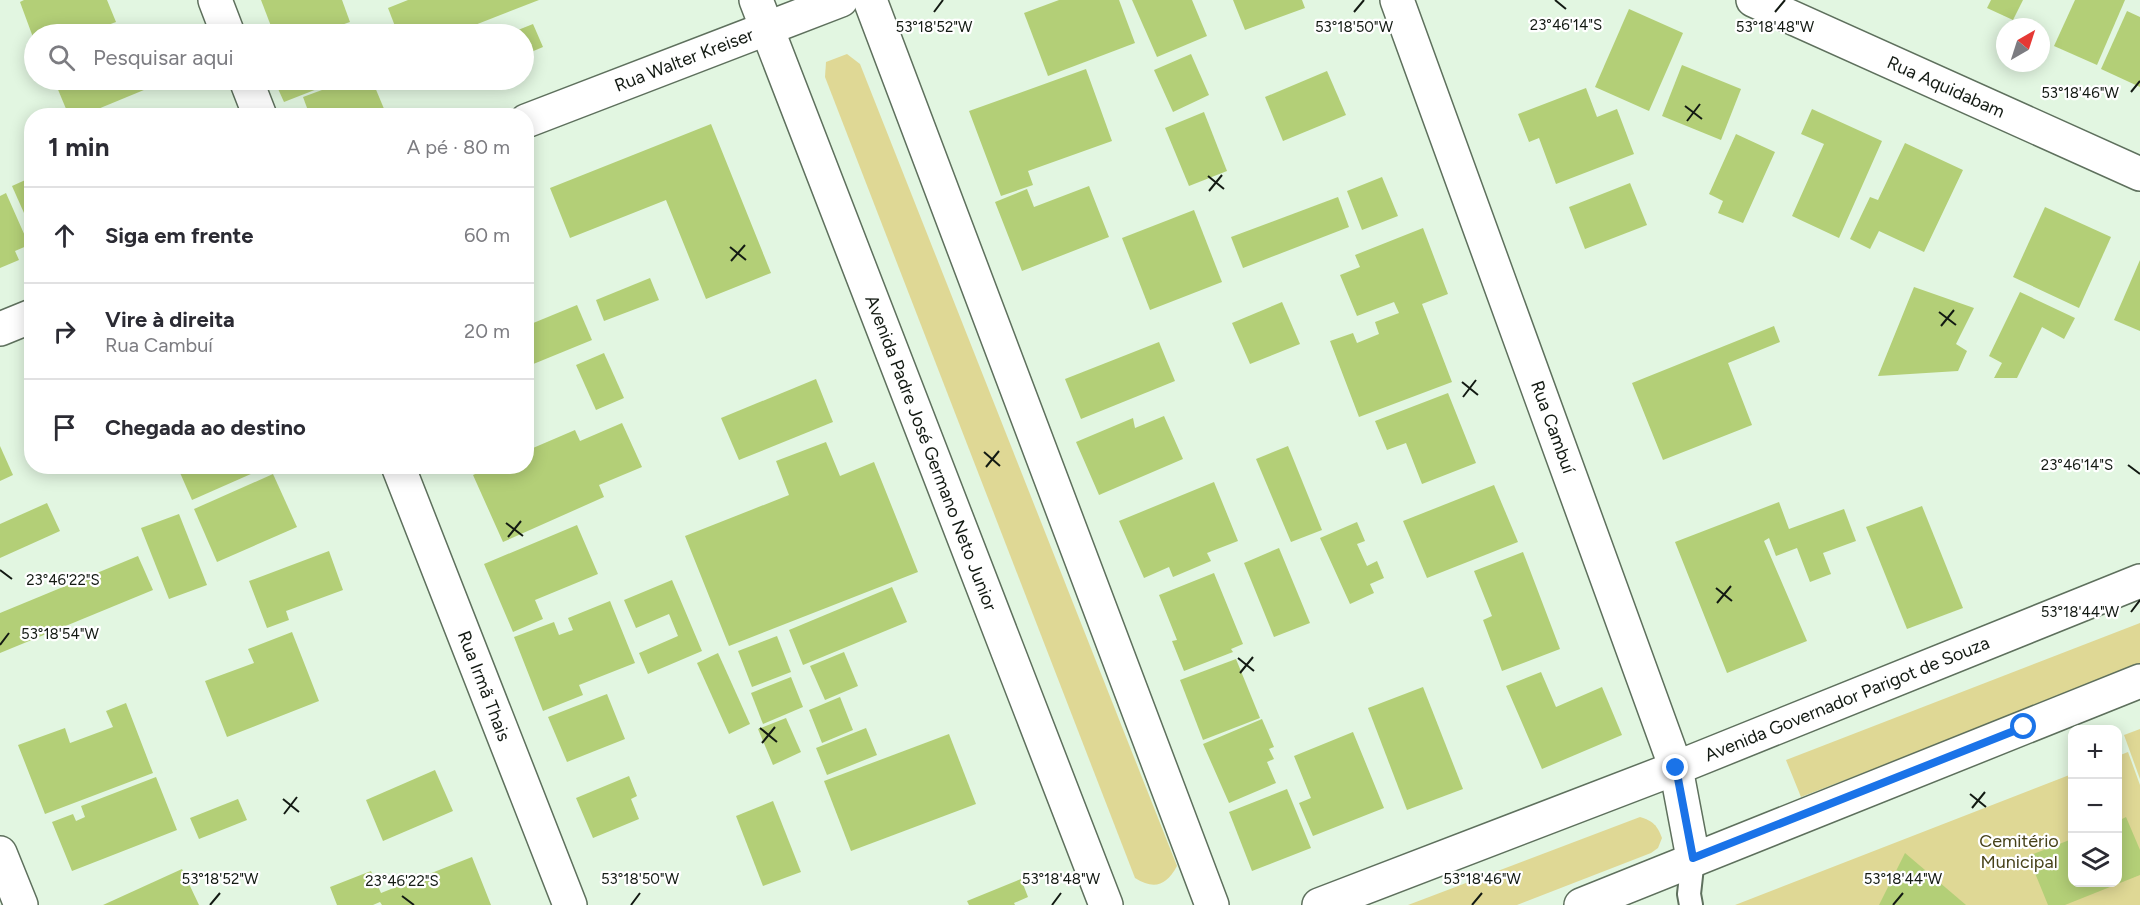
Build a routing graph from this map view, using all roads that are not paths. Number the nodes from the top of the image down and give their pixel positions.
1 (215, 0) edge
2 (841, 0) edge
3 (870, 0) edge
4 (1398, 0) edge
5 (1753, 0) edge
6 (762, 14) edge
7 (224, 24) edge
8 (250, 90) edge
9 (257, 108) edge
10 (534, 117) edge
11 (2140, 174) edge
12 (24, 319) edge
13 (0, 328) edge
14 (401, 474) edge
15 (2140, 581) edge
16 (2140, 681) edge
17 (1676, 768) junction
18 (0, 853) edge
19 (1693, 858) junction
20 (21, 905) edge
21 (570, 905) edge
22 (1106, 905) edge
23 (1212, 905) edge
24 (1319, 905) edge
25 (1581, 905) edge
26 (1691, 905) edge

1 - 7 street
2 - 6 street, Rua Walter Kreiser
3 - 23 street
4 - 17 street, Rua Cambuí
5 - 11 street, Rua Aquidabam
6 - 10 street, Rua Walter Kreiser
6 - 22 street, Avenida Padre José Germano Neto Junior
8 - 9 street
12 - 13 street
14 - 21 street, Rua Irmã Thais
15 - 17 street, Avenida Governador Parigot de Souza
16 - 19 street
17 - 19 street, Rua Cambuí
17 - 24 street, Avenida Governador Parigot de Souza
18 - 20 street
19 - 25 street
19 - 26 lane

